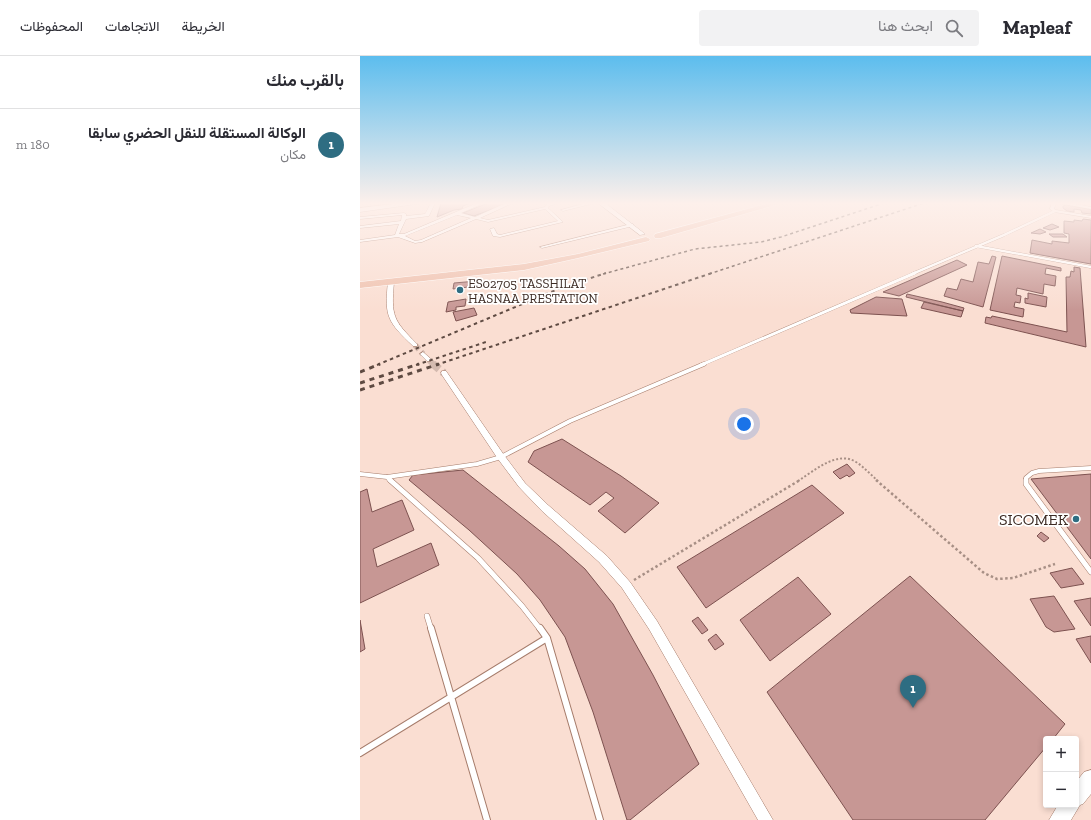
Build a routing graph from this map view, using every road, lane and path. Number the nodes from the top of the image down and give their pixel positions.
1 (378, 239) edge
2 (405, 239) edge
3 (428, 239) edge
4 (573, 239) edge
5 (633, 239) edge
6 (636, 239) edge
7 (993, 239) edge
8 (360, 241) edge
9 (542, 246) dead end
10 (975, 246) junction
11 (1091, 267) edge
12 (360, 281) edge
13 (391, 282) junction
14 (360, 285) edge
15 (415, 344) tunnel mouth
16 (423, 354) tunnel mouth
17 (429, 360) tunnel mouth
18 (444, 373) tunnel mouth
19 (501, 457) junction
20 (1091, 468) edge
21 (360, 474) edge
22 (387, 477) junction
23 (1055, 564) dead end
24 (1091, 572) edge
25 (626, 585) junction
26 (427, 616) dead end
27 (547, 638) junction
28 (451, 697) junction
29 (360, 753) edge
30 (1091, 779) edge
31 (1079, 793) edge
32 (1068, 808) edge
33 (487, 820) edge
34 (600, 820) edge
35 (766, 820) edge
36 (1059, 820) edge

1 - 8 street
2 - 3 street
4 - 9 street
5 - 12 main road
6 - 13 main road
7 - 10 lane
10 - 11 lane
10 - 19 lane
13 - 14 main road
13 - 15 street
16 - 17 street
18 - 19 street
19 - 22 lane
19 - 25 street
20 - 24 lane
21 - 22 lane
22 - 27 lane
23 - 25 path
25 - 35 street
26 - 28 lane
27 - 28 lane
27 - 34 lane
28 - 29 lane
28 - 33 lane
30 - 31 main road
32 - 36 main road

